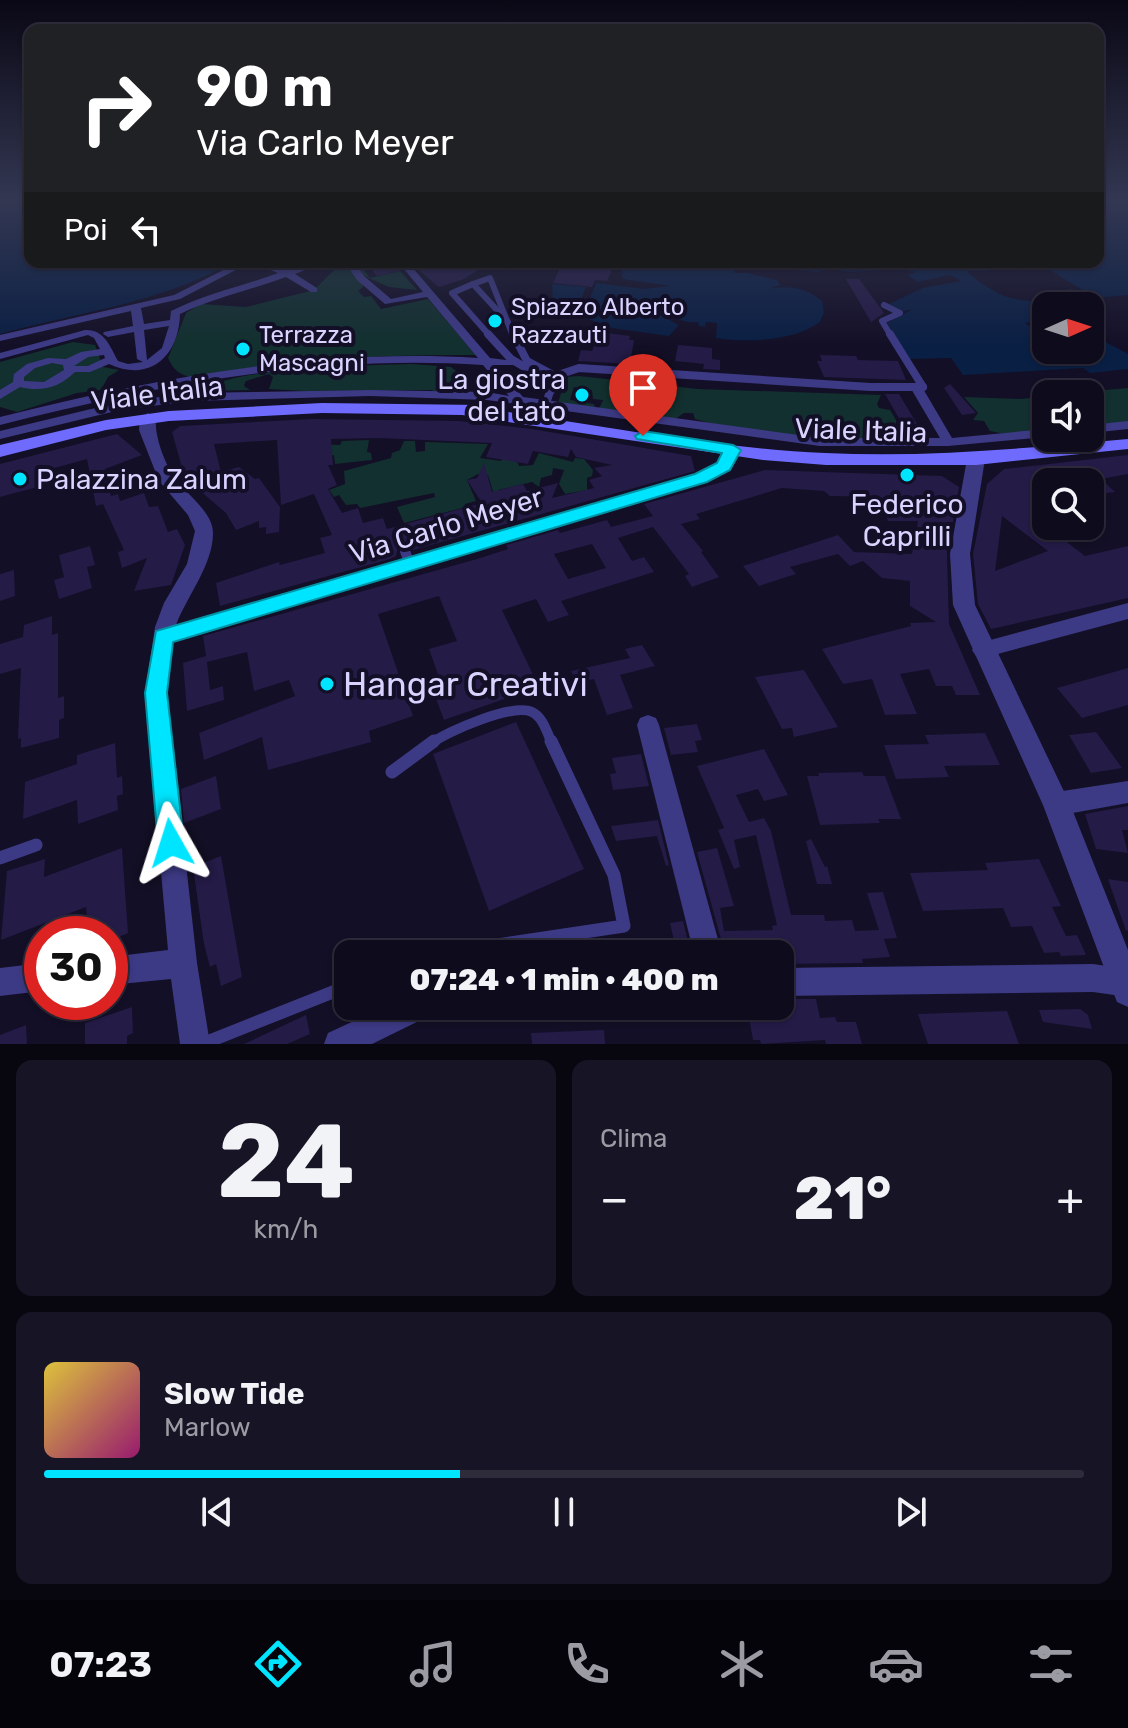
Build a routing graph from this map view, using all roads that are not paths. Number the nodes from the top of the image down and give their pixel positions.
1 (234, 268) edge
2 (274, 268) edge
3 (304, 268) edge
4 (354, 268) edge
5 (409, 269) dead end
6 (288, 274) junction
7 (473, 284) junction
8 (314, 290) dead end
9 (430, 293) junction
10 (177, 297) junction
11 (188, 305) junction
12 (884, 305) dead end
13 (136, 307) junction
14 (171, 322) junction
15 (508, 322) junction
16 (93, 329) junction
17 (139, 329) junction
18 (0, 338) edge
19 (41, 345) junction
20 (21, 350) junction
21 (108, 355) junction
22 (0, 356) edge
23 (48, 361) junction
24 (143, 361) junction
25 (511, 361) junction
26 (491, 365) junction
27 (31, 366) junction
28 (69, 366) junction
29 (553, 374) junction
30 (538, 375) junction
31 (0, 380) edge
32 (18, 381) junction
33 (56, 382) junction
34 (37, 387) junction
35 (916, 387) junction
36 (136, 390) junction
37 (552, 390) junction
38 (0, 395) edge
39 (519, 400) junction
40 (67, 404) junction
41 (44, 409) junction
42 (544, 410) junction
43 (467, 411) junction
44 (148, 418) junction
45 (0, 421) edge
46 (1128, 425) edge
47 (594, 428) junction
48 (1104, 428) edge
49 (1032, 434) edge
50 (0, 435) edge
51 (948, 442) junction
52 (1128, 444) edge
53 (733, 450) junction
54 (0, 451) edge
55 (976, 459) junction
56 (1128, 611) edge
57 (164, 637) junction
58 (983, 650) junction
59 (648, 725) dead end
60 (392, 772) dead end
61 (1128, 792) edge
62 (1056, 804) junction
63 (36, 845) dead end
64 (0, 858) edge
65 (530, 940) edge
66 (704, 940) edge
67 (183, 963) junction
68 (128, 969) edge
69 (24, 979) edge
70 (0, 982) edge
71 (794, 982) edge
72 (1127, 987) edge
73 (334, 992) edge
74 (390, 1020) edge
75 (195, 1044) edge
76 (202, 1044) edge
77 (339, 1044) edge

1 - 10 street
2 - 6 street
3 - 6 street
4 - 9 street
5 - 9 street
6 - 8 street
6 - 11 street
7 - 15 lane
7 - 15 lane
7 - 25 lane
9 - 26 street
10 - 11 street
10 - 13 street
11 - 14 street
12 - 35 lane
13 - 16 street
13 - 17 street
14 - 17 street
14 - 24 street
15 - 29 lane
16 - 17 street
16 - 18 street
16 - 19 street
16 - 21 street
17 - 24 street
19 - 20 street
19 - 23 street
20 - 22 street
20 - 27 street
21 - 24 street
21 - 28 street
23 - 27 street
23 - 28 street
24 - 36 street
25 - 26 street
25 - 30 lane
26 - 36 street
26 - 39 street
27 - 32 street
28 - 33 street
29 - 30 lane
29 - 35 lane
29 - 37 lane
30 - 37 lane
31 - 32 street
32 - 34 street
32 - 38 street
33 - 34 street
33 - 40 street
34 - 41 street
35 - 51 street
36 - 40 street
37 - 42 lane
39 - 42 street
39 - 50 street
40 - 41 street
41 - 45 street
42 - 43 main road, Viale Italia
42 - 47 main road, Viale Italia
42 - 51 street
43 - 44 main road, Viale Italia
43 - 47 main road, Viale Italia
44 - 54 main road, Viale Italia
44 - 57 street
46 - 48 street
47 - 53 main road, Viale Italia
49 - 51 street
52 - 55 main road, Viale Italia
53 - 55 main road, Viale Italia
53 - 57 street, Via Carlo Meyer
55 - 58 street
56 - 58 street
57 - 67 street
58 - 62 street
59 - 66 street
60 - 65 lane
61 - 62 street
62 - 72 street
63 - 64 lane
67 - 68 street
67 - 75 street
69 - 70 street
71 - 72 street
73 - 76 lane
74 - 77 street

